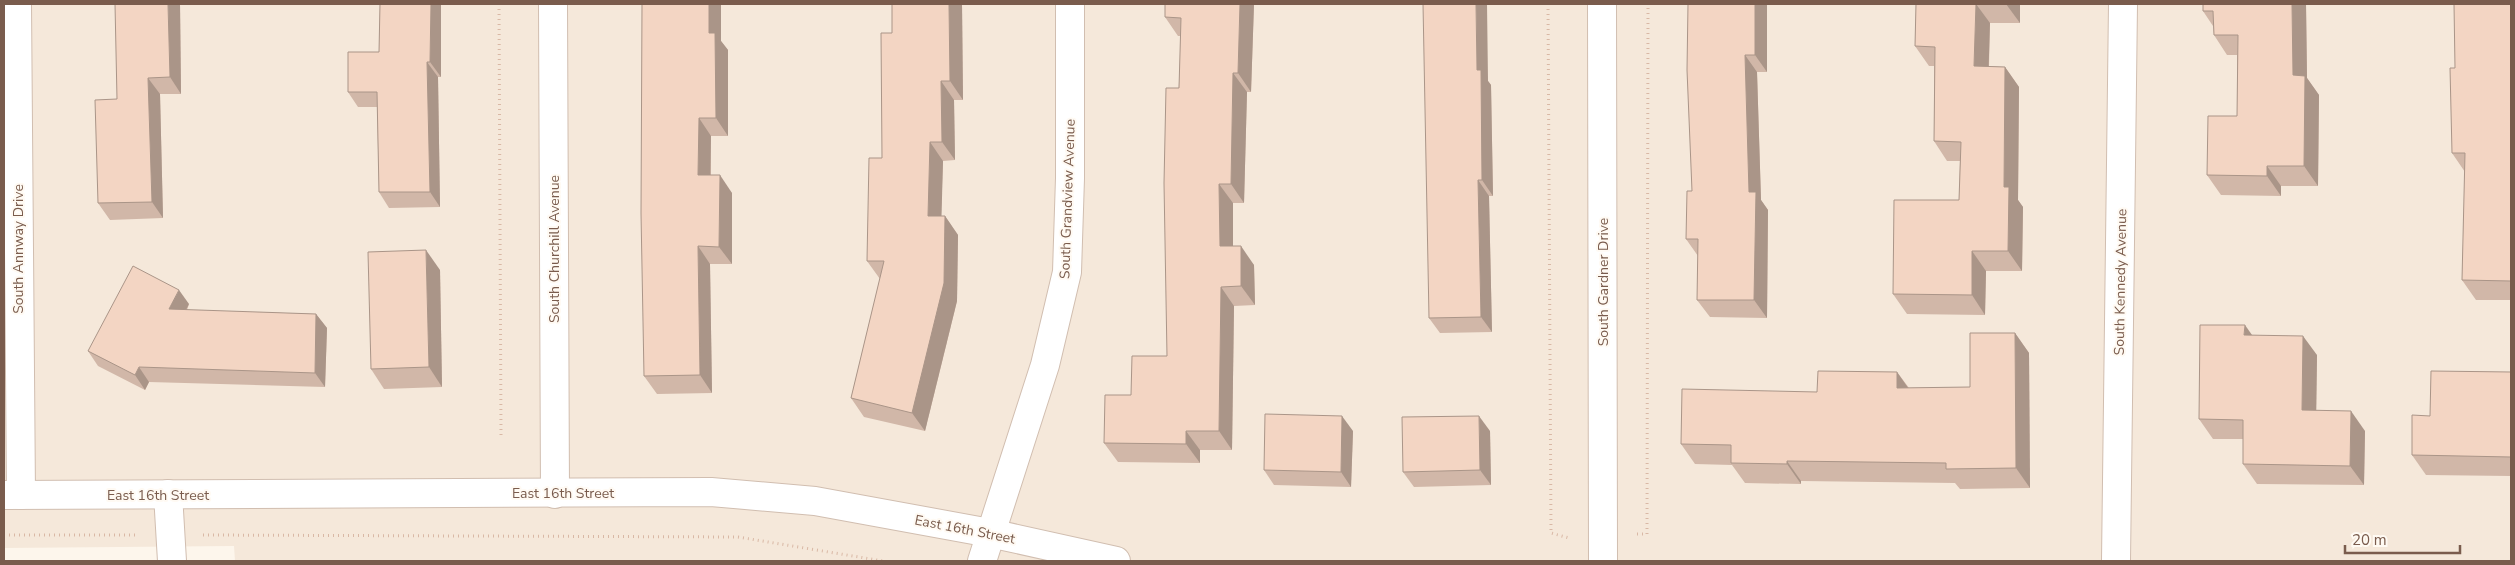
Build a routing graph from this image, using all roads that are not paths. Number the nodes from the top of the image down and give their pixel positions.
1 (17, 4) edge
2 (553, 4) edge
3 (1070, 4) edge
4 (1602, 4) edge
5 (2123, 4) edge
6 (168, 494) junction
7 (555, 494) junction
8 (12, 495) edge
9 (990, 533) junction
10 (172, 561) edge
11 (982, 561) edge
12 (1116, 561) edge
13 (1603, 561) edge
14 (2116, 561) edge

1 - 8 street, South Annway Drive
2 - 7 street, South Churchill Avenue
3 - 9 street, South Grandview Avenue
4 - 13 street, South Gardner Drive
5 - 14 street, South Kennedy Avenue
6 - 7 street, East 16th Street
6 - 8 street, East 16th Street
6 - 10 street
7 - 9 street, East 16th Street
9 - 11 street, South Grandview Avenue
9 - 12 street, East 16th Street

